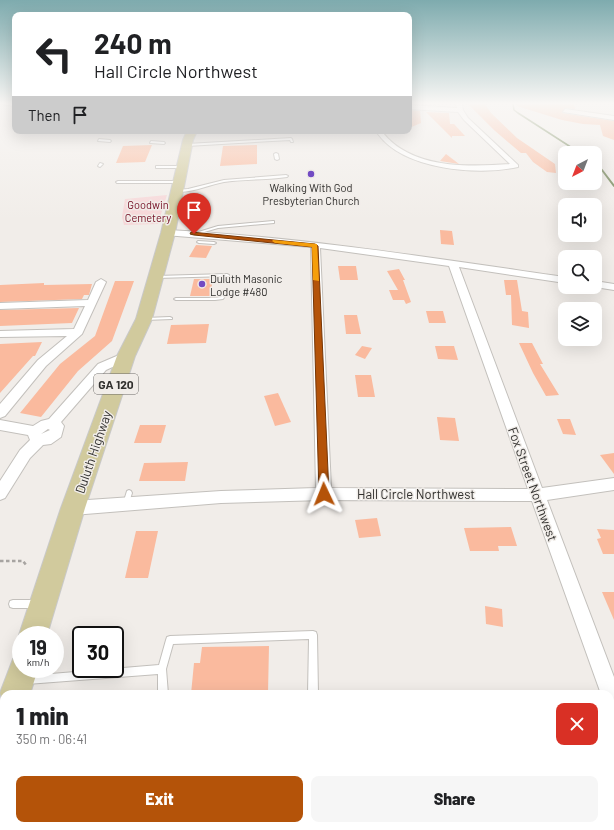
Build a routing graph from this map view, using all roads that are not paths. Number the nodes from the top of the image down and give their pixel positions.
1 (161, 143) edge
2 (164, 143) dead end
3 (189, 143) edge
4 (207, 143) edge
5 (232, 143) edge
6 (387, 143) edge
7 (491, 143) edge
8 (212, 144) junction
9 (211, 148) dead end
10 (276, 154) dead end
11 (277, 159) dead end
12 (155, 166) dead end
13 (286, 176) dead end
14 (179, 180) junction
15 (118, 182) dead end
16 (273, 222) dead end
17 (168, 233) junction
18 (194, 234) junction
19 (213, 239) junction
20 (199, 242) dead end
21 (206, 243) junction
22 (315, 246) junction
23 (453, 265) junction
24 (227, 275) dead end
25 (154, 277) junction
26 (558, 279) edge
27 (101, 282) dead end
28 (602, 285) edge
29 (614, 287) edge
30 (224, 295) dead end
31 (176, 299) dead end
32 (91, 303) junction
33 (0, 306) edge
34 (170, 318) dead end
35 (144, 319) junction
36 (78, 332) junction
37 (0, 334) edge
38 (126, 356) junction
39 (0, 412) edge
40 (0, 425) edge
41 (37, 436) junction
42 (614, 484) edge
43 (0, 494) edge
44 (324, 494) junction
45 (537, 495) junction
46 (73, 508) junction
47 (13, 604) dead end
48 (43, 604) junction
49 (36, 626) edge
50 (162, 669) junction
51 (19, 681) edge
52 (163, 690) edge
53 (313, 690) edge
54 (609, 690) edge

1 - 2 lane
3 - 14 main road, Duluth Highway / GA 120
4 - 8 lane
5 - 8 lane
6 - 7 street
8 - 9 lane
10 - 11 lane
12 - 14 lane
13 - 14 lane
14 - 15 lane
14 - 17 main road, Duluth Highway / GA 120
16 - 18 lane
17 - 18 street
17 - 25 main road, Duluth Highway / GA 120
18 - 19 street
19 - 21 lane
19 - 21 lane
19 - 22 street
20 - 21 lane
22 - 23 street
22 - 44 street
23 - 26 street
23 - 45 street, Fox Street Northwest
24 - 25 lane
25 - 35 main road, Duluth Highway / GA 120
27 - 32 street
28 - 29 street
30 - 31 lane
32 - 33 street
32 - 36 street
34 - 35 lane
35 - 38 main road, Duluth Highway / GA 120
36 - 37 street
36 - 39 street
38 - 41 street
38 - 46 main road, Duluth Highway / GA 120
40 - 41 street
41 - 43 street
42 - 45 street, Hall Circle Northwest
44 - 45 street, Hall Circle Northwest
44 - 46 street, Hall Circle Northwest
45 - 54 street, Fox Street Northwest
46 - 48 main road, Duluth Highway / GA 120
47 - 48 lane
48 - 49 main road, Duluth Highway / GA 120
50 - 51 lane
50 - 52 lane
50 - 53 lane

